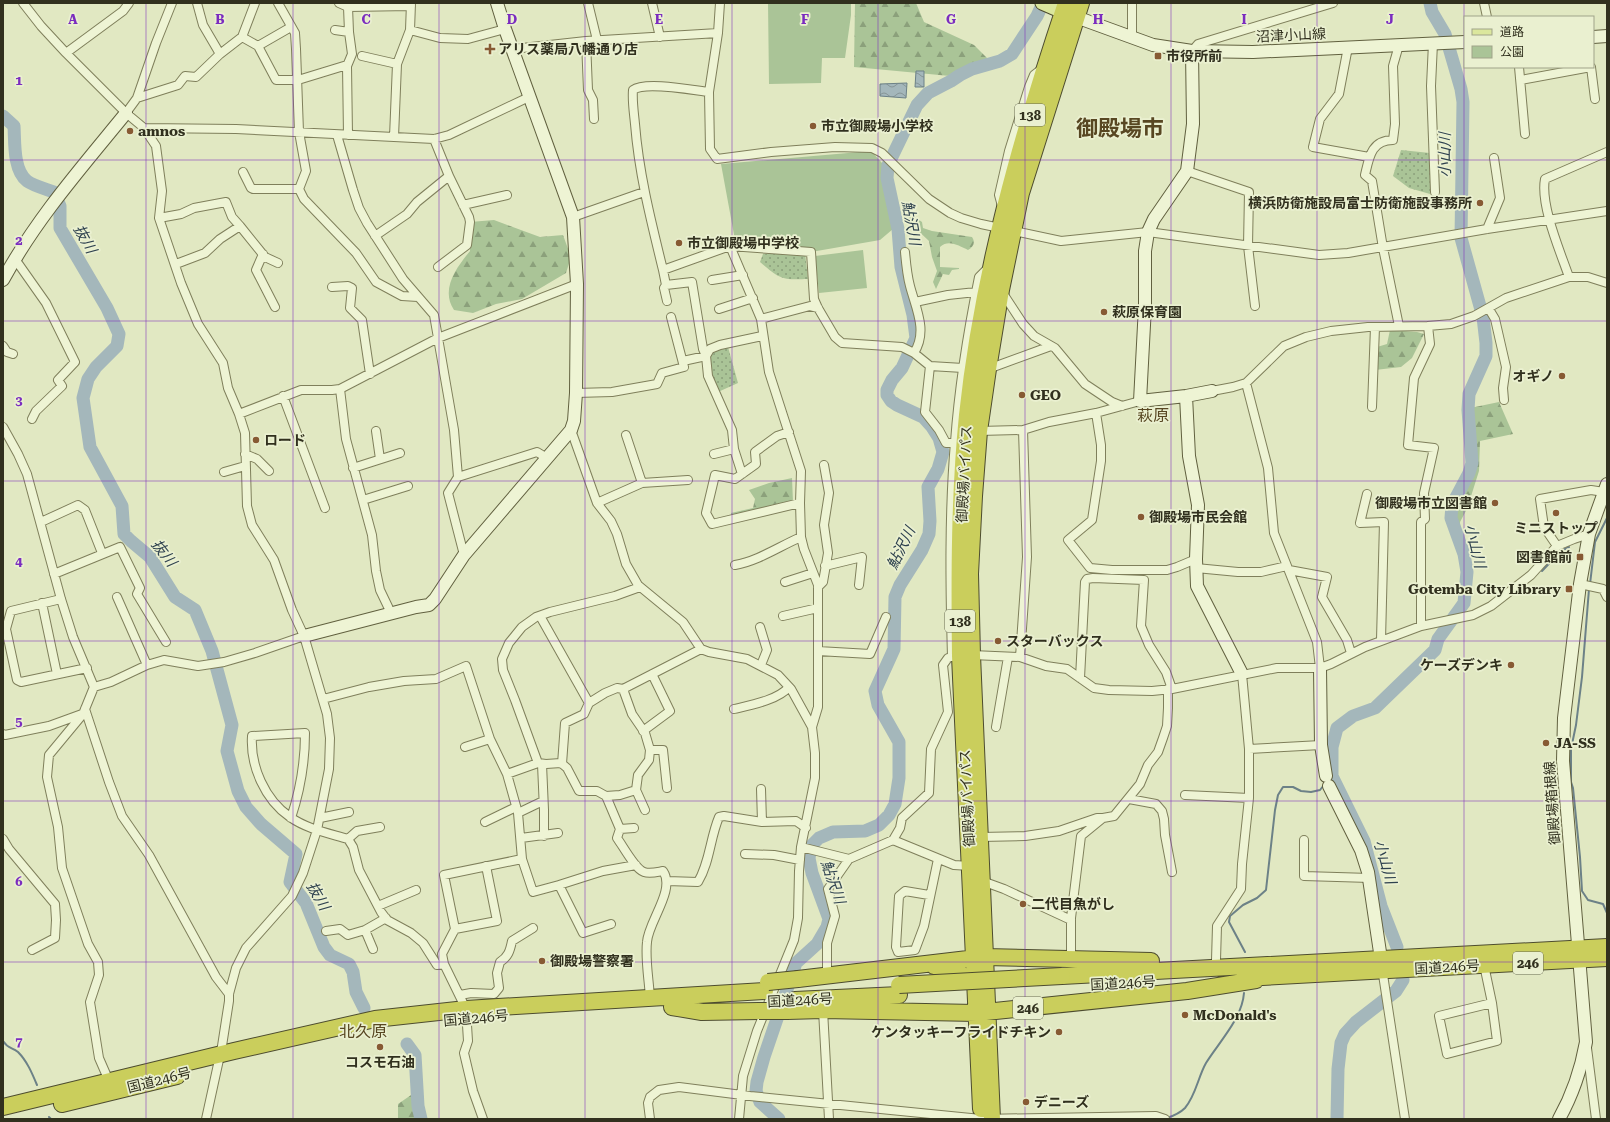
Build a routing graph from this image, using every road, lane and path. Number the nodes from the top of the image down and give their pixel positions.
1 (23, 3) edge
2 (129, 3) edge
3 (172, 3) edge
4 (197, 3) edge
5 (255, 3) edge
6 (278, 3) edge
7 (339, 3) edge
8 (497, 3) edge
9 (588, 3) edge
10 (652, 3) edge
11 (720, 3) edge
12 (1132, 3) edge
13 (1333, 3) edge
14 (1484, 3) edge
15 (411, 4) edge
16 (348, 7) junction
17 (1063, 7) edge
18 (1487, 16) edge
19 (291, 27) junction
20 (505, 29) junction
21 (335, 30) dead end
22 (410, 30) junction
23 (349, 32) junction
24 (718, 33) junction
25 (1607, 36) edge
26 (242, 37) junction
27 (660, 37) junction
28 (1132, 37) junction
29 (1594, 37) edge
30 (597, 40) junction
31 (586, 41) junction
32 (1460, 42) edge
33 (1437, 43) junction
34 (1399, 45) junction
35 (258, 46) junction
36 (1348, 47) junction
37 (513, 49) junction
38 (1192, 51) junction
39 (66, 53) junction
40 (220, 54) junction
41 (362, 56) dead end
42 (397, 64) junction
43 (347, 65) junction
44 (1519, 68) edge
45 (1586, 68) edge
46 (1591, 68) edge
47 (298, 80) junction
48 (1521, 80) junction
49 (709, 92) junction
50 (529, 97) junction
51 (137, 98) junction
52 (1595, 98) dead end
53 (126, 113) junction
54 (594, 119) dead end
55 (144, 128) junction
56 (300, 132) junction
57 (1525, 134) dead end
58 (337, 135) junction
59 (348, 135) junction
60 (394, 137) junction
61 (434, 139) junction
62 (1607, 152) edge
63 (1369, 158) junction
64 (1494, 158) dead end
65 (1187, 171) junction
66 (243, 172) dead end
67 (448, 176) junction
68 (299, 189) junction
69 (644, 192) junction
70 (1435, 192) dead end
71 (507, 195) dead end
72 (463, 205) junction
73 (1607, 211) edge
74 (573, 217) junction
75 (159, 218) junction
76 (1550, 220) junction
77 (240, 226) junction
78 (1487, 229) junction
79 (1006, 230) junction
80 (1148, 232) junction
81 (375, 236) junction
82 (730, 246) junction
83 (1248, 246) junction
84 (1383, 248) junction
85 (905, 252) dead end
86 (263, 254) junction
87 (15, 259) junction
88 (278, 263) dead end
89 (993, 263) junction
90 (176, 264) junction
91 (438, 267) dead end
92 (663, 270) junction
93 (743, 275) junction
94 (1569, 277) junction
95 (3, 280) edge
96 (712, 280) dead end
97 (1607, 283) edge
98 (577, 284) junction
99 (666, 285) junction
100 (332, 287) dead end
101 (1001, 290) junction
102 (976, 292) junction
103 (418, 297) junction
104 (753, 298) junction
105 (667, 301) dead end
106 (915, 302) junction
107 (1255, 306) dead end
108 (275, 307) dead end
109 (818, 308) junction
110 (719, 309) dead end
111 (1488, 309) junction
112 (671, 317) dead end
113 (761, 319) junction
114 (1399, 326) junction
115 (1428, 326) junction
116 (1375, 327) junction
117 (762, 336) junction
118 (438, 338) junction
119 (3, 346) edge
120 (1050, 346) junction
121 (914, 353) junction
122 (13, 354) dead end
123 (706, 356) junction
124 (682, 360) junction
125 (930, 366) junction
126 (963, 368) junction
127 (988, 369) junction
128 (370, 374) junction
129 (1246, 383) junction
130 (340, 389) junction
131 (1212, 391) joint
132 (576, 392) junction
133 (283, 396) junction
134 (1186, 396) junction
135 (1504, 400) dead end
136 (1140, 401) junction
137 (1122, 406) junction
138 (1372, 407) dead end
139 (1096, 413) junction
140 (239, 414) junction
141 (32, 420) dead end
142 (3, 427) edge
143 (571, 430) junction
144 (1023, 430) junction
145 (376, 431) dead end
146 (979, 431) junction
147 (789, 432) junction
148 (626, 435) dead end
149 (960, 442) junction
150 (734, 449) junction
151 (400, 453) dead end
152 (245, 454) junction
153 (714, 454) dead end
154 (547, 458) junction
155 (380, 459) junction
156 (824, 465) dead end
157 (245, 466) junction
158 (353, 468) junction
159 (269, 471) dead end
160 (224, 472) dead end
161 (742, 474) junction
162 (458, 477) junction
163 (688, 480) dead end
164 (642, 483) junction
165 (408, 486) dead end
166 (1606, 488) edge
167 (1367, 494) dead end
168 (363, 500) junction
169 (597, 503) junction
170 (800, 503) junction
171 (325, 508) dead end
172 (41, 522) junction
173 (1589, 534) junction
174 (802, 537) junction
175 (1557, 546) junction
176 (102, 553) junction
177 (464, 555) junction
178 (1196, 563) junction
179 (735, 565) dead end
180 (826, 566) junction
181 (1288, 568) junction
182 (813, 573) junction
183 (54, 574) junction
184 (784, 582) dead end
185 (859, 584) dead end
186 (1580, 584) junction
187 (640, 587) junction
188 (818, 587) junction
189 (1607, 595) edge
190 (116, 597) dead end
191 (61, 599) junction
192 (42, 603) junction
193 (818, 608) junction
194 (391, 613) junction
195 (540, 616) junction
196 (783, 616) dead end
197 (886, 617) dead end
198 (1421, 626) junction
199 (760, 627) dead end
200 (304, 636) junction
201 (1381, 640) junction
202 (166, 642) dead end
203 (701, 649) junction
204 (818, 651) junction
205 (1351, 653) junction
206 (961, 656) junction
207 (1020, 656) junction
208 (1008, 657) junction
209 (147, 665) junction
210 (761, 665) junction
211 (87, 668) junction
212 (1320, 668) junction
213 (57, 674) junction
214 (652, 674) junction
215 (1242, 674) junction
216 (1080, 678) junction
217 (94, 687) junction
218 (789, 687) junction
219 (623, 689) junction
220 (1170, 689) junction
221 (323, 698) junction
222 (589, 703) junction
223 (734, 709) dead end
224 (84, 711) junction
225 (996, 727) dead end
226 (812, 728) junction
227 (643, 731) junction
228 (3, 734) edge
229 (490, 739) junction
230 (1321, 745) junction
231 (465, 747) dead end
232 (1249, 749) junction
233 (650, 750) junction
234 (540, 764) junction
235 (562, 764) junction
236 (507, 774) junction
237 (667, 788) dead end
238 (761, 789) dead end
239 (636, 790) junction
240 (1185, 795) dead end
241 (606, 796) junction
242 (1249, 798) junction
243 (1129, 799) junction
244 (543, 801) junction
245 (517, 810) junction
246 (645, 810) dead end
247 (349, 812) dead end
248 (291, 818) junction
249 (320, 818) junction
250 (1103, 818) junction
251 (485, 822) dead end
252 (762, 822) junction
253 (380, 827) dead end
254 (634, 828) dead end
255 (806, 828) junction
256 (620, 829) junction
257 (317, 830) junction
258 (558, 833) dead end
259 (544, 836) junction
260 (980, 836) junction
261 (521, 838) junction
262 (3, 839) edge
263 (348, 839) junction
264 (893, 840) junction
265 (1304, 840) dead end
266 (803, 848) junction
267 (745, 854) dead end
268 (522, 859) junction
269 (849, 859) junction
270 (938, 859) junction
271 (800, 860) junction
272 (636, 865) junction
273 (486, 866) junction
274 (970, 866) junction
275 (1172, 872) dead end
276 (1370, 878) junction
277 (982, 881) junction
278 (667, 882) junction
279 (559, 884) junction
280 (416, 890) dead end
281 (929, 895) junction
282 (378, 906) junction
283 (386, 918) junction
284 (1071, 920) junction
285 (610, 924) dead end
286 (533, 928) dead end
287 (455, 929) junction
288 (365, 930) junction
289 (326, 931) dead end
290 (1607, 947) edge
291 (373, 949) dead end
292 (32, 950) dead end
293 (1579, 954) junction
294 (1026, 958) junction
295 (1607, 958) edge
296 (1071, 959) junction
297 (1216, 960) junction
298 (444, 964) junction
299 (1381, 965) junction
300 (1484, 965) junction
301 (876, 970) junction
302 (1266, 971) junction
303 (827, 976) junction
304 (980, 985) junction
305 (229, 994) junction
306 (793, 995) junction
307 (763, 996) junction
308 (650, 998) junction
309 (671, 1002) junction
310 (1085, 1002) junction
311 (1492, 1003) junction
312 (464, 1007) junction
313 (823, 1010) junction
314 (934, 1013) junction
315 (1586, 1042) junction
316 (218, 1060) junction
317 (109, 1081) junction
318 (740, 1096) junction
319 (829, 1104) junction
320 (3, 1106) edge
321 (926, 1116) edge
322 (3, 1117) edge
323 (943, 1117) edge
324 (206, 1119) edge
325 (483, 1119) edge
326 (650, 1119) edge
327 (739, 1119) edge
328 (829, 1119) edge
329 (981, 1119) edge
330 (992, 1119) edge
331 (1164, 1119) edge
332 (1404, 1119) edge
333 (1559, 1119) edge
334 (1596, 1119) edge

1 - 39 street
2 - 39 street
3 - 51 street
4 - 40 street
5 - 26 street
6 - 19 street
7 - 16 street
8 - 20 street
9 - 30 street
10 - 27 street
11 - 24 street
12 - 28 street
13 - 38 street
14 - 18 street
15 - 16 street
15 - 22 street
16 - 23 street
17 - 28 street, 沼津小山線
17 - 79 highway, 御殿場バイパス / 138
17 - 79 highway, 御殿場バイパス / 138
19 - 35 street
19 - 47 street
20 - 22 street
20 - 37 street
21 - 23 street
22 - 42 street
23 - 43 street
24 - 27 street
24 - 49 street
25 - 29 street
26 - 35 street
26 - 40 street
27 - 30 street
28 - 38 street, 沼津小山線
30 - 31 street
31 - 37 street
31 - 54 street
32 - 33 street, 沼津小山線
33 - 34 street, 沼津小山線
33 - 70 street
34 - 36 street, 沼津小山線
34 - 63 street
35 - 47 street
36 - 38 street, 沼津小山線
36 - 63 street
37 - 50 street
38 - 65 street
39 - 53 street
40 - 51 street
41 - 42 street
42 - 60 street
43 - 47 street
43 - 59 street
44 - 48 street
45 - 48 street
46 - 52 street
47 - 56 street
48 - 57 street
49 - 69 street
49 - 79 street
50 - 61 street
50 - 74 street
51 - 53 street
53 - 55 street
53 - 87 street
55 - 56 street
55 - 75 street
56 - 58 street
56 - 68 street
58 - 59 street
58 - 81 street
59 - 60 street
60 - 61 street
61 - 67 street
62 - 76 street
63 - 84 street
64 - 78 street
65 - 80 street
65 - 83 street
66 - 68 street
67 - 72 street
67 - 81 street
68 - 103 street
69 - 74 street
69 - 92 street
71 - 72 street
72 - 91 street
73 - 76 street
74 - 98 street
75 - 77 street
75 - 90 street
76 - 78 street
76 - 94 street
77 - 86 street
77 - 90 street
78 - 84 street
79 - 80 street
79 - 89 highway, 御殿場バイパス / 138
79 - 101 highway, 御殿場バイパス / 138
80 - 83 street
80 - 136 street
81 - 103 street
82 - 92 street
82 - 93 street
82 - 109 street
83 - 84 street
83 - 107 street
84 - 114 street
85 - 106 street
86 - 88 street
86 - 108 street
87 - 95 street
87 - 141 street
89 - 102 street
89 - 149 highway, 御殿場バイパス / 138
90 - 140 street
92 - 99 street
93 - 96 street
93 - 104 street
94 - 97 street
94 - 111 street
98 - 118 street
98 - 132 street
99 - 105 street
99 - 123 street
100 - 128 street
101 - 120 street
101 - 127 highway, 御殿場バイパス / 138
102 - 106 street
102 - 126 street
103 - 118 street
104 - 110 street
104 - 113 street
106 - 121 street
109 - 113 street
109 - 121 street
111 - 115 street
111 - 135 street
112 - 124 street
113 - 117 street
114 - 115 street
114 - 116 street
115 - 198 street
116 - 129 street
116 - 138 street
117 - 123 street
117 - 147 street
118 - 128 street
118 - 162 street
119 - 122 street
120 - 127 street
120 - 137 street
121 - 125 street
123 - 124 street
123 - 150 street
124 - 132 street
125 - 126 street
125 - 149 street
126 - 149 street
127 - 146 highway, 御殿場バイパス / 138
128 - 130 street
129 - 131 street
129 - 181 street
130 - 133 street
130 - 158 street
131 - 134 street
132 - 143 street
133 - 140 street
133 - 171 street
134 - 136 street
134 - 178 street
136 - 137 street
137 - 139 street
139 - 144 street
139 - 178 street
140 - 152 street
142 - 172 street
143 - 154 street
143 - 169 street
144 - 146 street
144 - 207 street
145 - 155 street
146 - 206 highway, 御殿場バイパス / 138
147 - 161 street
147 - 170 street
148 - 164 street
149 - 206 highway, 御殿場バイパス / 138
150 - 153 street
150 - 161 street
151 - 155 street
152 - 157 street
152 - 159 street
154 - 162 street
154 - 177 street
155 - 158 street
156 - 180 street
157 - 160 street
157 - 200 street
158 - 168 street
161 - 170 street
162 - 177 street
163 - 164 street
164 - 169 street
165 - 168 street
166 - 173 street, 御殿場箱根線
166 - 175 street
167 - 201 street
168 - 194 street
169 - 187 street
170 - 174 street
172 - 176 street
172 - 183 street
173 - 175 street
173 - 186 street, 御殿場箱根線
174 - 179 street
174 - 182 street
175 - 198 street
176 - 183 street
176 - 202 street
177 - 194 street
178 - 181 street
178 - 215 street
180 - 185 street
180 - 188 street
181 - 205 street
181 - 212 street
182 - 184 street
182 - 188 street
183 - 191 street
186 - 189 street
186 - 293 street, 御殿場箱根線
187 - 195 street
187 - 203 street
188 - 193 street
190 - 209 street
191 - 192 street
191 - 211 street
192 - 213 street
192 - 213 street
193 - 196 street
193 - 204 street
194 - 200 street
195 - 222 street
195 - 234 street
197 - 204 street
198 - 201 street
199 - 210 street
200 - 209 street
200 - 221 street
201 - 205 street
203 - 210 street
203 - 214 street
204 - 226 street
205 - 212 street
206 - 208 street
206 - 260 highway, 御殿場バイパス / 138
206 - 264 street
206 - 274 highway, 御殿場バイパス / 138
207 - 208 street
207 - 216 street
208 - 225 street
209 - 217 street
210 - 218 street
211 - 213 street
211 - 217 street
212 - 215 street
212 - 230 street
214 - 219 street
214 - 227 street
215 - 220 street
215 - 232 street
216 - 220 street
216 - 220 street
217 - 224 street
218 - 223 street
218 - 226 street
219 - 222 street
219 - 227 street
220 - 243 street
221 - 229 street
221 - 249 street
222 - 235 street
224 - 228 street
224 - 305 street
224 - 317 street
226 - 255 street
227 - 233 street
229 - 231 street
229 - 236 street
230 - 232 street
230 - 276 street
232 - 242 street
233 - 237 street
233 - 239 street
234 - 235 street
234 - 236 street
234 - 244 street
235 - 241 street
236 - 245 street
238 - 252 street
239 - 241 street
239 - 246 street
240 - 242 street
241 - 256 street
242 - 297 street
243 - 250 street
243 - 275 street
244 - 245 street
244 - 259 street
245 - 251 street
245 - 261 street
247 - 249 street
248 - 248 street
248 - 257 street
249 - 257 street
250 - 260 street
250 - 284 street
252 - 255 street
252 - 278 street
253 - 263 street
254 - 256 street
255 - 266 street
256 - 272 street
257 - 263 street
257 - 305 street
258 - 259 street
259 - 261 street
260 - 277 highway, 御殿場バイパス / 138
261 - 268 street
262 - 292 street
263 - 282 street
264 - 269 street
264 - 270 street
265 - 276 street
266 - 269 street
266 - 271 street
267 - 271 street
268 - 273 street
268 - 279 street
269 - 303 street
270 - 274 street
270 - 281 street
271 - 318 street
272 - 278 street
272 - 279 street
273 - 287 street
273 - 287 street
274 - 304 highway, 御殿場バイパス / 138
276 - 299 street
277 - 284 street
277 - 304 highway, 御殿場バイパス / 138
278 - 308 street
279 - 285 street
280 - 282 street
281 - 281 street
282 - 283 street
283 - 288 street
283 - 298 street
284 - 296 street
286 - 312 street
287 - 298 street
288 - 289 street
288 - 291 street
290 - 293 highway, 国道246号 / 246
293 - 295 highway, 国道246号 / 246
293 - 299 highway, 国道246号 / 246
293 - 300 highway, 国道246号 / 246
293 - 315 street, 御殿場箱根線
294 - 296 highway, 246
294 - 304 highway, 246
294 - 304 highway
296 - 297 highway, 246
297 - 302 highway, 246
298 - 312 street
299 - 300 highway, 国道246号 / 246
299 - 302 highway, 国道246号 / 246
299 - 332 street
300 - 311 street
301 - 303 highway, 246
301 - 304 highway, 246
301 - 304 highway
302 - 306 highway, 国道246号 / 246
302 - 310 highway, 246
303 - 306 highway, 246
304 - 310 highway, 246
304 - 310 highway
304 - 314 highway, 246
304 - 314 highway
304 - 329 highway, 138
304 - 330 highway, 138
305 - 316 street
306 - 307 highway, 246, bridge
306 - 307 highway, 246, bridge
306 - 313 highway, 246
307 - 309 highway, 246
307 - 309 highway, 246
308 - 309 highway, 国道246号 / 246
308 - 312 highway, 国道246号 / 246
309 - 312 highway, 国道246号 / 246
311 - 311 street
312 - 316 highway, 国道246号 / 246
312 - 325 street
313 - 314 highway, 246
313 - 319 street
315 - 333 street, 御殿場箱根線
315 - 334 street
316 - 317 highway, 国道246号 / 246
316 - 322 highway, 国道246号 / 246
316 - 324 street
317 - 320 highway, 国道246号 / 246
318 - 319 street
318 - 326 street
318 - 327 street
319 - 321 street
319 - 328 street
321 - 323 street
323 - 329 street
329 - 330 street
330 - 331 street

